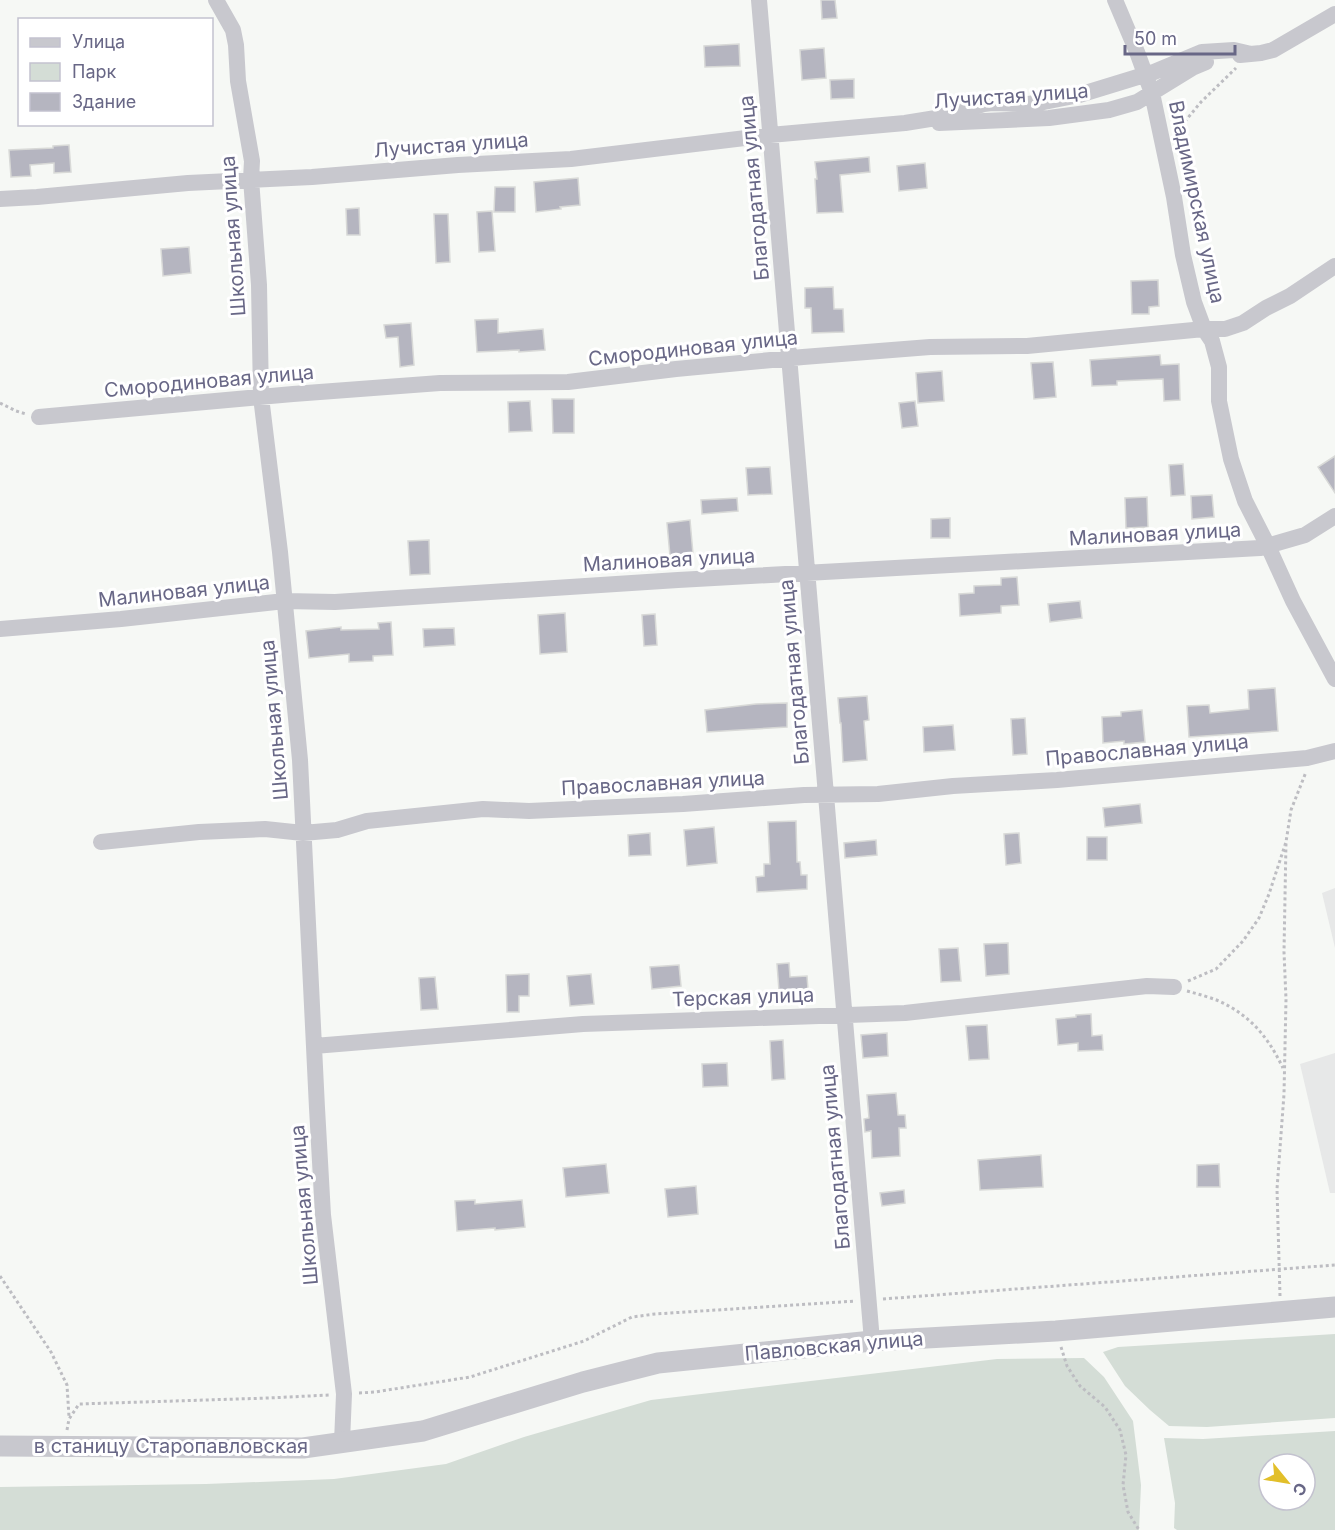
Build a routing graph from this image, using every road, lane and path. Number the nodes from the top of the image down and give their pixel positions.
1 (216, 0) edge
2 (759, 0) edge
3 (1115, 0) edge
4 (1335, 14) edge
5 (1251, 54) junction
6 (1146, 74) junction
7 (1152, 93) junction
8 (905, 123) junction
9 (770, 135) junction
10 (1164, 154) junction
11 (251, 179) junction
12 (0, 199) edge
13 (1335, 266) edge
14 (1204, 329) junction
15 (789, 358) junction
16 (261, 397) junction
17 (0, 403) edge
18 (39, 417) joint
19 (1335, 516) edge
20 (1268, 546) junction
21 (807, 573) junction
22 (285, 601) junction
23 (0, 629) edge
24 (1335, 679) edge
25 (1335, 751) edge
26 (1307, 758) junction
27 (826, 794) junction
28 (303, 833) junction
29 (101, 842) dead end
30 (1286, 842) junction
31 (1174, 987) junction
32 (844, 1014) junction
33 (314, 1047) junction
34 (1285, 1070) junction
35 (1335, 1264) edge
36 (1279, 1269) junction
37 (0, 1276) edge
38 (868, 1300) junction
39 (1335, 1307) edge
40 (1280, 1311) junction
41 (1056, 1331) junction
42 (872, 1341) junction
43 (344, 1394) junction
44 (69, 1419) junction
45 (342, 1442) junction
46 (0, 1446) edge
47 (64, 1447) junction
48 (1139, 1530) edge

1 - 11 street, Школьная улица
2 - 9 street, Благодатная улица
3 - 6 street, Владимирская улица
4 - 5 street, Лучистая улица
5 - 6 street, Лучистая улица
5 - 7 street, Лучистая улица
5 - 10 path
6 - 7 street, Владимирская улица
6 - 8 street, Лучистая улица
7 - 8 street, Лучистая улица
7 - 10 street, Владимирская улица
8 - 9 street, Лучистая улица
9 - 11 street, Лучистая улица
9 - 15 street, Благодатная улица
10 - 14 street, Владимирская улица
11 - 12 street, Лучистая улица
11 - 16 street, Школьная улица
13 - 14 street, Смородиновая улица
14 - 15 street, Смородиновая улица
14 - 20 street, Владимирская улица
15 - 16 street, Смородиновая улица
15 - 21 street, Благодатная улица
16 - 18 street, Смородиновая улица
16 - 22 street, Школьная улица
17 - 18 path
19 - 20 street, Малиновая улица
20 - 21 street, Малиновая улица
20 - 24 street, Владимирская улица
21 - 22 street, Малиновая улица
21 - 27 street, Благодатная улица
22 - 23 street, Малиновая улица
22 - 28 street, Школьная улица
25 - 26 street, Православная улица
26 - 27 street, Православная улица
26 - 30 path
27 - 28 street, Православная улица
27 - 32 street, Благодатная улица
28 - 29 street, Православная улица
28 - 33 street, Школьная улица
30 - 31 path
30 - 34 path
31 - 32 street, Терская улица
31 - 34 path
32 - 33 street, Терская улица
32 - 38 street, Благодатная улица
33 - 43 street, Школьная улица
34 - 36 path
35 - 36 path
36 - 38 path
36 - 40 path
37 - 44 path
38 - 42 street, Благодатная улица
38 - 43 path
39 - 40 street, Павловская улица
40 - 41 street, Павловская улица
41 - 42 street, Павловская улица
41 - 48 path
42 - 45 street, Павловская улица
43 - 44 path
43 - 45 street, Школьная улица
44 - 47 path
45 - 47 street, в станицу Старопавловская
46 - 47 street, в станицу Старопавловская

